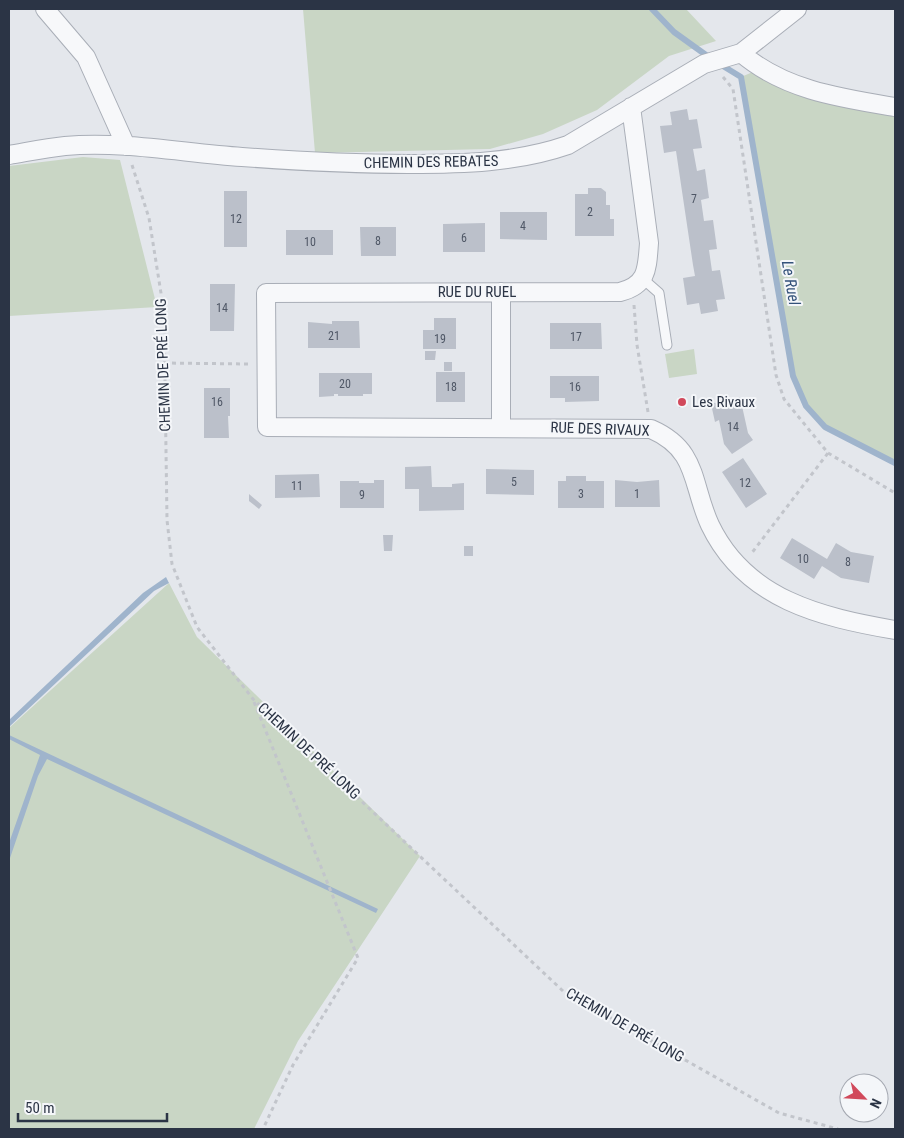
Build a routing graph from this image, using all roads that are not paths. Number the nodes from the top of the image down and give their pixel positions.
1 (45, 9) edge
2 (796, 9) edge
3 (741, 53) junction
4 (630, 107) junction
5 (895, 107) edge
6 (126, 146) junction
7 (9, 155) edge
8 (638, 284) junction
9 (501, 292) junction
10 (667, 345) dead end
11 (267, 427) joint
12 (502, 427) junction
13 (895, 630) edge

1 - 6 street
2 - 3 street, CHEMIN DES REBATES
3 - 4 street, CHEMIN DES REBATES
3 - 5 street
4 - 6 street, CHEMIN DES REBATES
4 - 8 street
6 - 7 street, CHEMIN DES REBATES
8 - 9 street, RUE DU RUEL
8 - 10 lane
9 - 11 street, RUE DU RUEL
9 - 12 street
11 - 12 street, RUE DES RIVAUX
12 - 13 street, RUE DES RIVAUX

